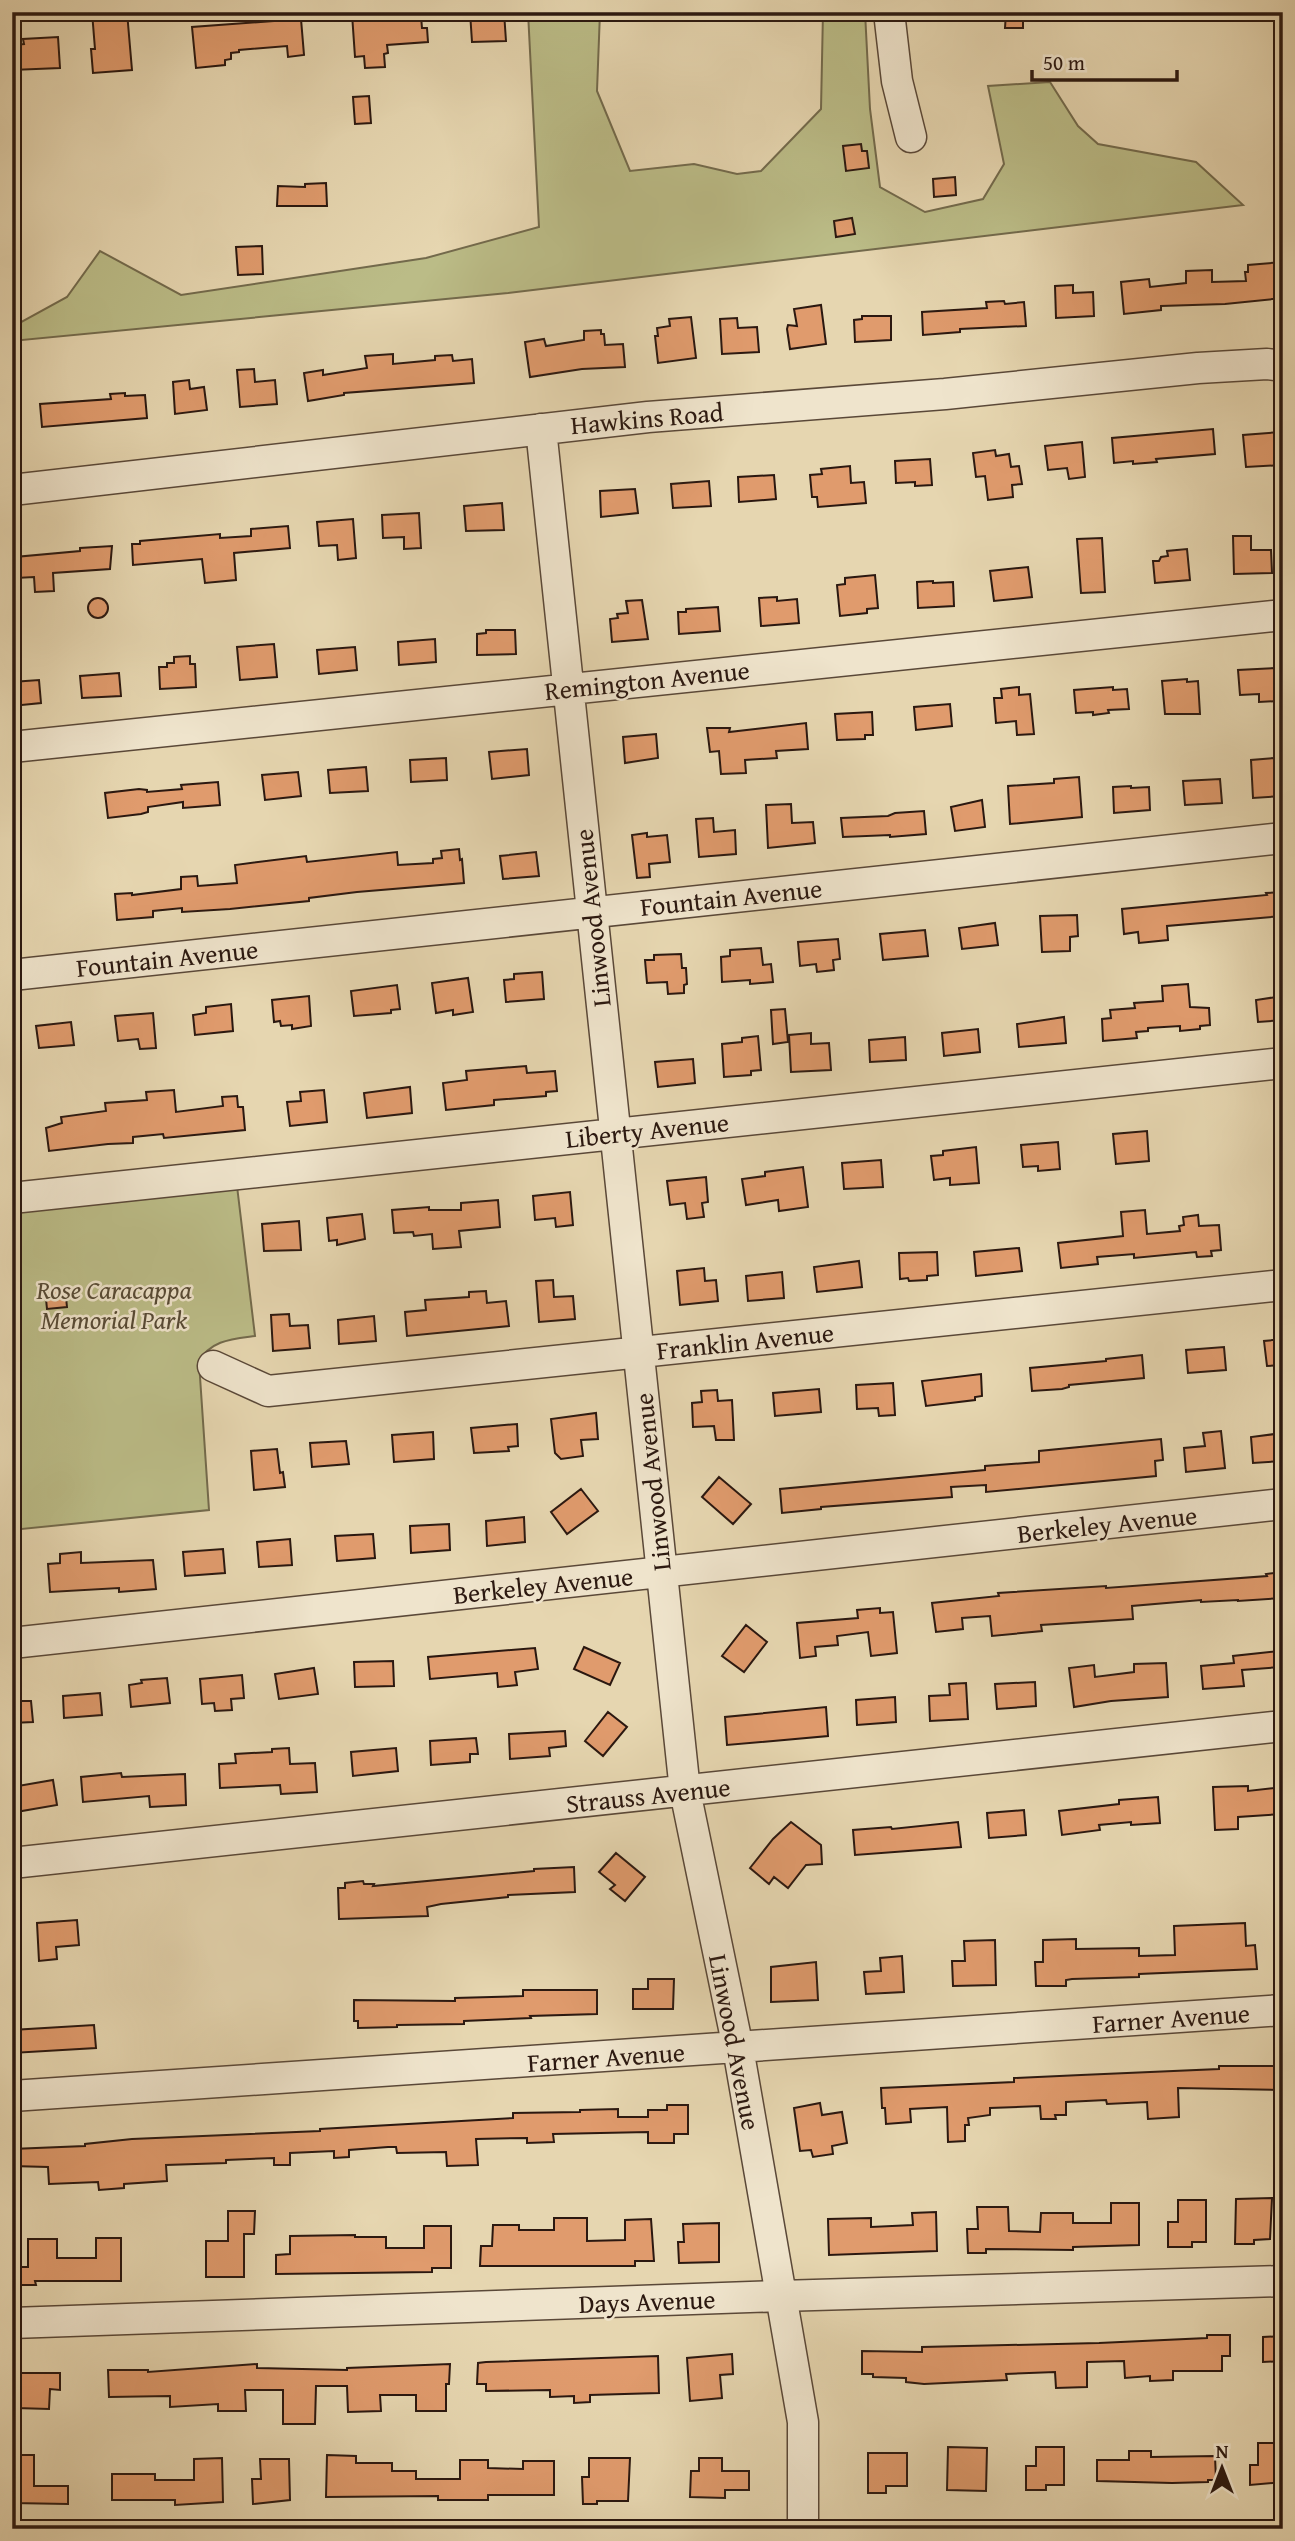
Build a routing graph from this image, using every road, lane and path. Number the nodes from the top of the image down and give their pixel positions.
1 (889, 12) edge
2 (911, 137) dead end
3 (1283, 366) edge
4 (541, 429) junction
5 (12, 491) edge
6 (1283, 615) edge
7 (569, 688) junction
8 (12, 747) edge
9 (1283, 838) edge
10 (591, 912) junction
11 (12, 975) edge
12 (1283, 1063) edge
13 (614, 1133) junction
14 (12, 1198) edge
15 (1283, 1285) edge
16 (638, 1352) junction
17 (213, 1366) dead end
18 (1283, 1504) edge
19 (663, 1572) junction
20 (12, 1643) edge
21 (1283, 1726) edge
22 (685, 1791) junction
23 (12, 1863) edge
24 (1283, 2010) edge
25 (738, 2048) junction
26 (12, 2096) edge
27 (1283, 2281) edge
28 (780, 2296) junction
29 (12, 2323) edge
30 (803, 2529) edge

1 - 2 street
3 - 4 street, Hawkins Road
4 - 5 street, Hawkins Road
4 - 7 street, Linwood Avenue
6 - 7 street, Remington Avenue
7 - 8 street, Remington Avenue
7 - 10 street, Linwood Avenue
9 - 10 street, Fountain Avenue
10 - 11 street, Fountain Avenue
10 - 13 street, Linwood Avenue
12 - 13 street, Liberty Avenue
13 - 14 street, Liberty Avenue
13 - 16 street, Linwood Avenue
15 - 16 street, Franklin Avenue
16 - 17 street, Franklin Avenue
16 - 19 street, Linwood Avenue
18 - 19 street, Berkeley Avenue
19 - 20 street, Berkeley Avenue
19 - 22 street, Linwood Avenue
21 - 22 street, Strauss Avenue
22 - 23 street, Strauss Avenue
22 - 25 street, Linwood Avenue
24 - 25 street, Farner Avenue
25 - 26 street, Farner Avenue
25 - 28 street, Linwood Avenue
27 - 28 street, Days Avenue
28 - 29 street, Days Avenue
28 - 30 street, Linwood Avenue

